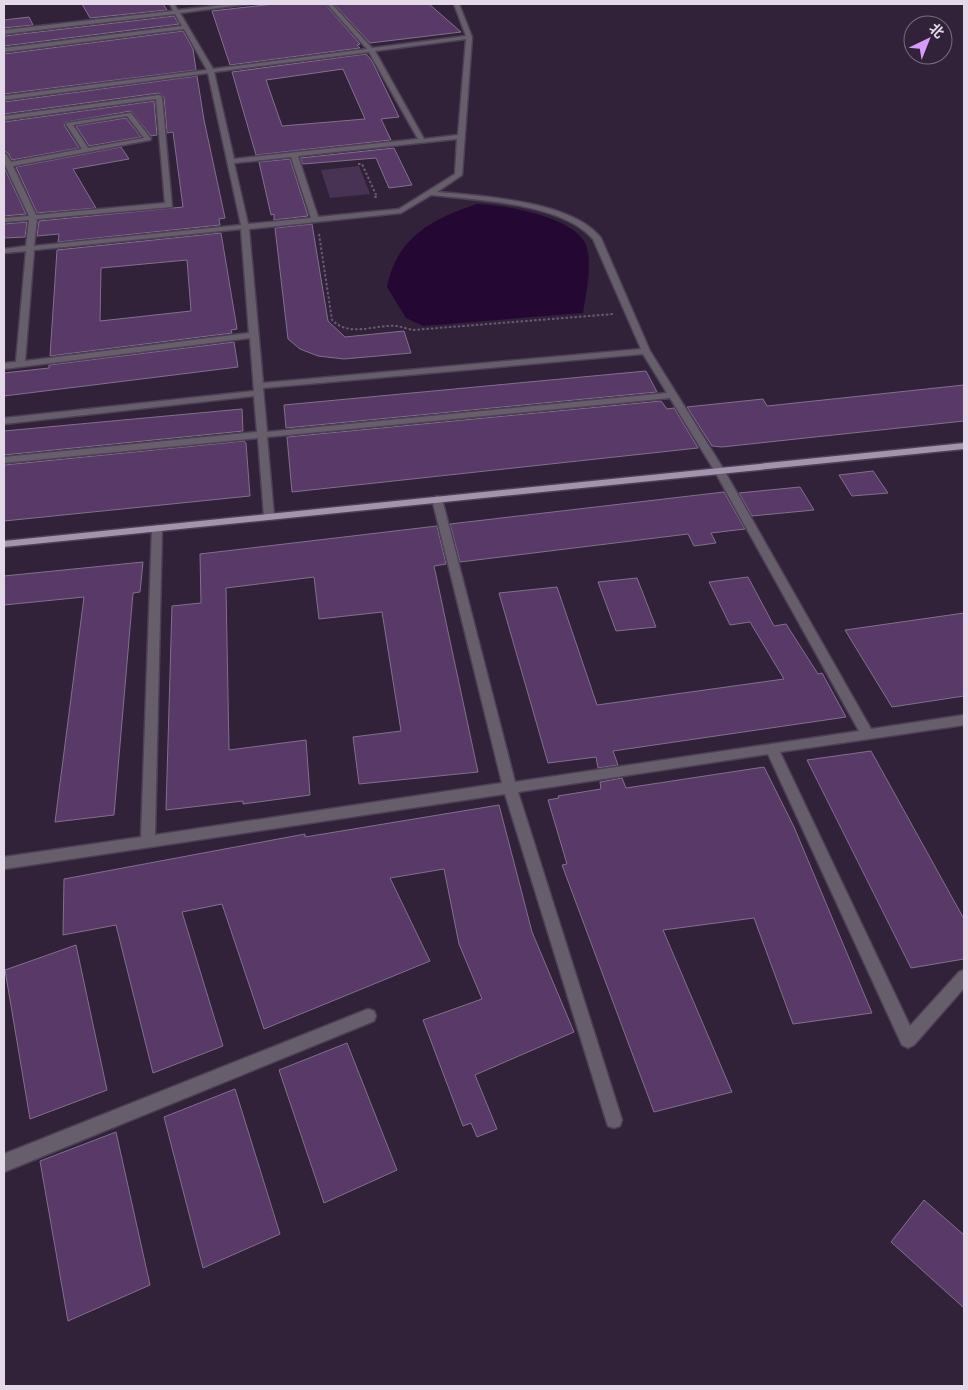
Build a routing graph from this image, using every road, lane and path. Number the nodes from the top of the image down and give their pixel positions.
1 (172, 4) edge
2 (245, 4) edge
3 (329, 4) edge
4 (457, 4) edge
5 (177, 12) junction
6 (186, 27) junction
7 (4, 32) edge
8 (469, 37) junction
9 (4, 50) edge
10 (371, 50) junction
11 (211, 71) junction
12 (4, 98) edge
13 (4, 118) edge
14 (461, 137) junction
15 (422, 141) junction
16 (86, 150) junction
17 (294, 154) junction
18 (4, 156) edge
19 (231, 161) junction
20 (8, 165) junction
21 (352, 165) dead end
22 (429, 193) junction
23 (368, 198) dead end
24 (33, 217) junction
25 (4, 220) edge
26 (316, 220) junction
27 (245, 227) junction
28 (318, 232) dead end
29 (30, 249) junction
30 (4, 252) edge
31 (630, 313) junction
32 (254, 335) junction
33 (646, 351) junction
34 (20, 364) junction
35 (4, 366) edge
36 (259, 389) junction
37 (674, 395) junction
38 (4, 421) edge
39 (262, 435) junction
40 (964, 446) edge
41 (4, 460) edge
42 (719, 470) junction
43 (437, 499) junction
44 (269, 516) junction
45 (157, 528) junction
46 (4, 544) edge
47 (964, 720) edge
48 (868, 735) junction
49 (772, 749) junction
50 (510, 788) junction
51 (148, 842) junction
52 (4, 863) edge
53 (964, 977) edge
54 (368, 1016) dead end
55 (614, 1120) dead end
56 (4, 1163) edge

1 - 5 street
2 - 5 street
3 - 10 street
4 - 8 street
5 - 6 street
5 - 7 street
6 - 9 street
6 - 11 street
8 - 10 street
8 - 14 street
10 - 11 street
10 - 15 street
11 - 12 street
11 - 19 street
13 - 24 street
14 - 15 street
14 - 22 street
15 - 17 street
16 - 16 street
16 - 20 street
17 - 19 street
17 - 26 street
18 - 20 street
19 - 27 street
20 - 24 street
21 - 23 path
22 - 26 street
22 - 31 street
24 - 25 street
24 - 29 street
26 - 27 street
27 - 29 street
27 - 32 street
28 - 31 path
29 - 30 street
29 - 34 street
31 - 33 street
32 - 34 street
32 - 36 street
33 - 36 street
33 - 37 street
34 - 35 street
36 - 38 street
36 - 39 street
37 - 39 street
37 - 42 street
39 - 41 street
39 - 44 street
40 - 42 main road
42 - 43 main road
42 - 48 street
43 - 44 main road
43 - 50 street
44 - 45 main road
45 - 46 main road
45 - 51 street
47 - 48 street
48 - 49 street
49 - 50 street
49 - 53 street
50 - 51 street
50 - 55 street
51 - 52 street
54 - 56 street

